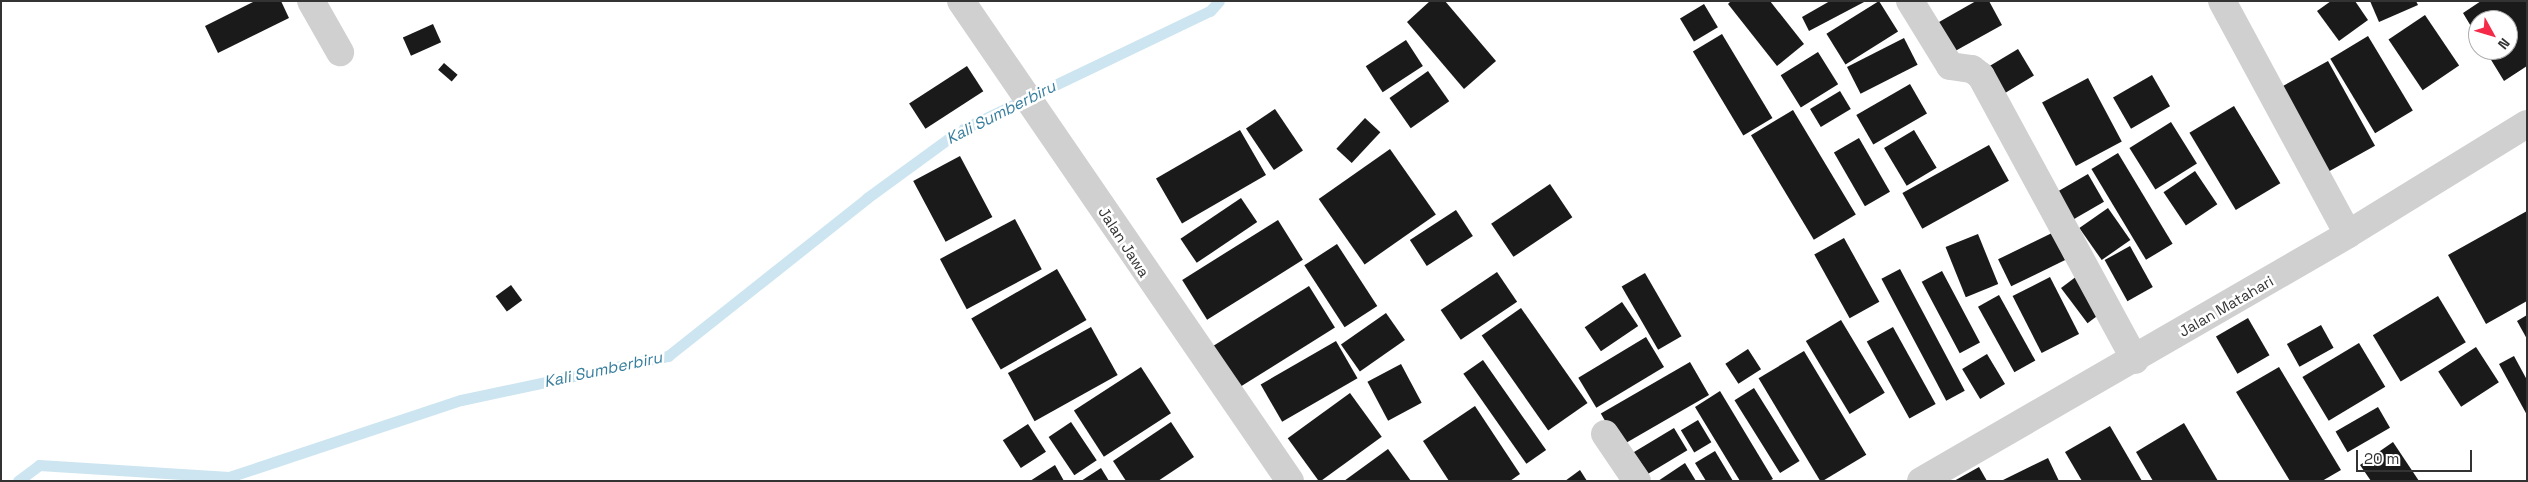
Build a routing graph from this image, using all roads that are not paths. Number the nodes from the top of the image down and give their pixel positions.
1 (311, 1) edge
2 (961, 1) edge
3 (1910, 1) edge
4 (2222, 1) edge
5 (340, 52) dead end
6 (2527, 124) edge
7 (2348, 234) junction
8 (2135, 360) junction
9 (1605, 434) dead end
10 (1290, 481) edge
11 (1637, 481) edge
12 (1921, 481) edge

1 - 5 street
2 - 10 street, Jalan Jawa
3 - 8 street
4 - 7 street
6 - 7 street, Jalan Matahari
7 - 8 street, Jalan Matahari
8 - 12 street, Jalan Matahari
9 - 11 street

